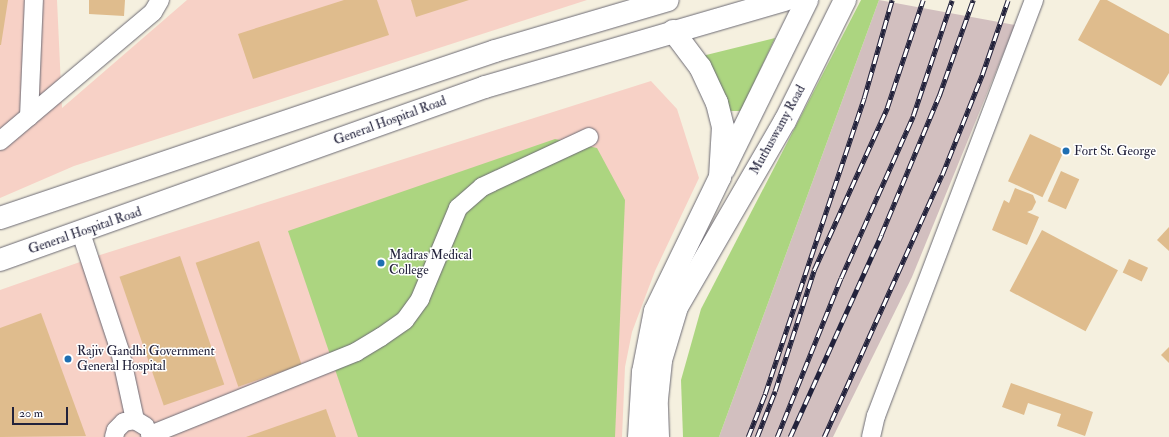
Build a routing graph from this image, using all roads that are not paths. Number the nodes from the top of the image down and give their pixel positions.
1 (34, 0) edge
2 (160, 0) edge
3 (668, 0) edge
4 (786, 0) edge
5 (807, 0) edge
6 (846, 0) edge
7 (1034, 0) edge
8 (673, 31) junction
9 (29, 117) junction
10 (589, 137) dead end
11 (0, 141) edge
12 (720, 177) junction
13 (0, 218) edge
14 (82, 233) junction
15 (0, 260) edge
16 (135, 420) junction
17 (150, 436) edge
18 (114, 437) edge
19 (639, 437) edge
20 (658, 437) edge
21 (871, 437) edge

1 - 9 lane
2 - 9 lane
3 - 13 main road
4 - 8 main road, General Hospital Road
5 - 12 main road
6 - 20 main road, Muthuswamy Road
7 - 21 lane
8 - 12 main road
8 - 14 main road, General Hospital Road
9 - 11 lane
10 - 17 lane
12 - 19 main road
14 - 15 main road, General Hospital Road
14 - 16 lane
16 - 17 lane
16 - 18 lane

